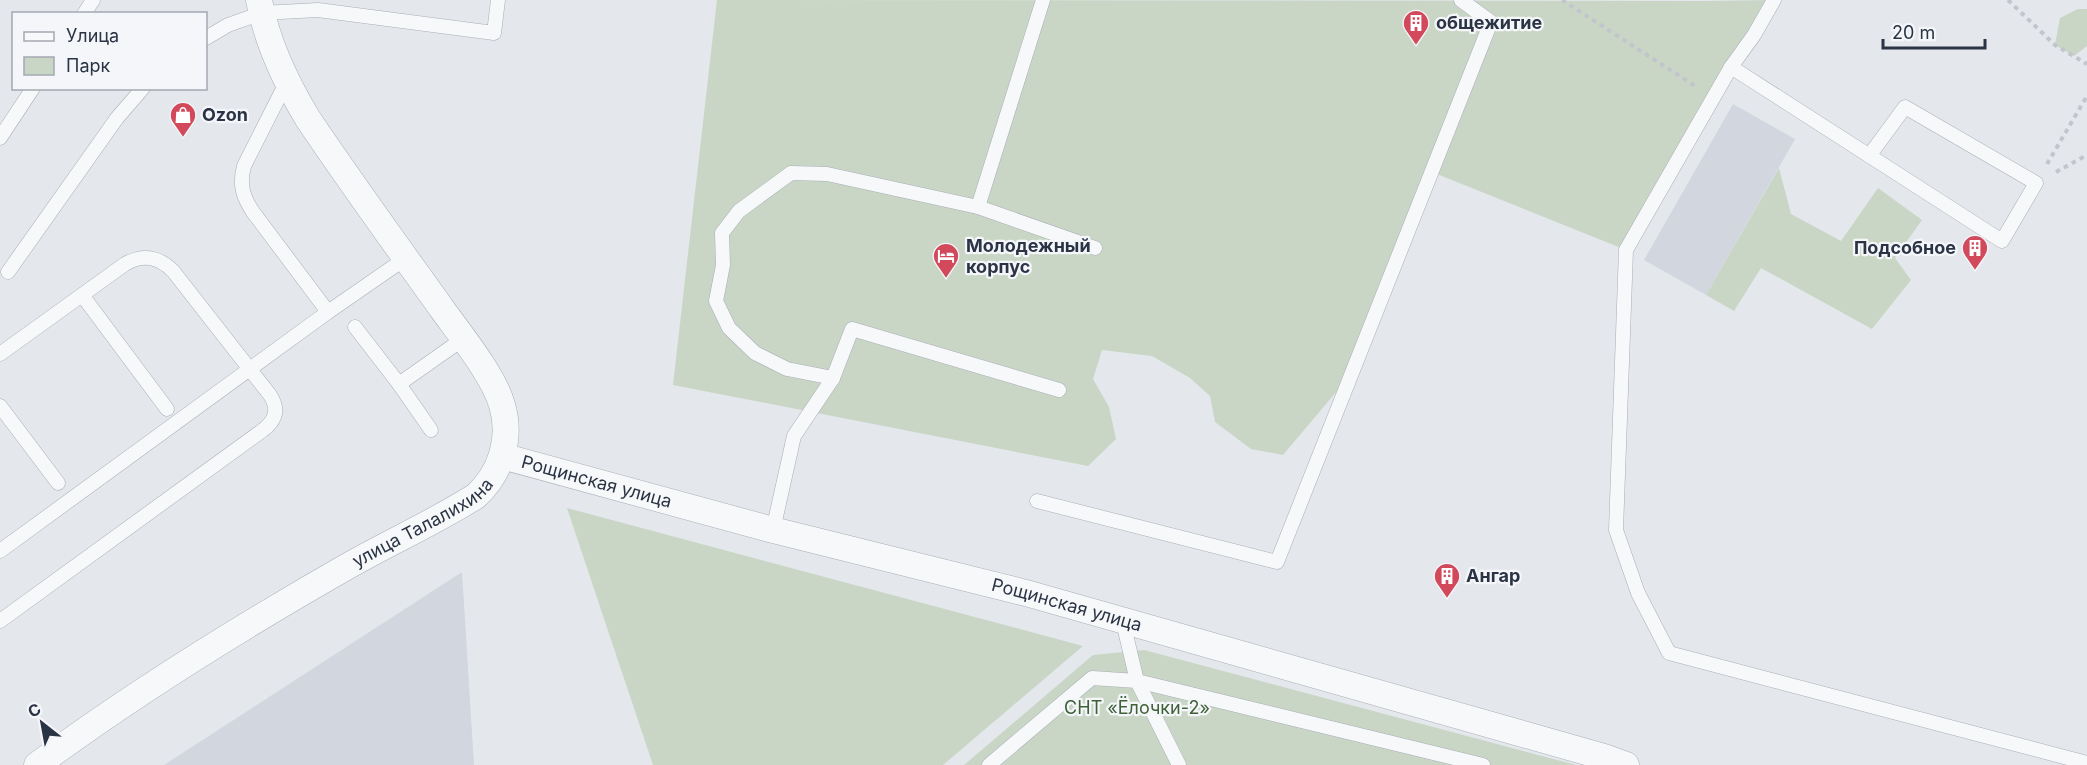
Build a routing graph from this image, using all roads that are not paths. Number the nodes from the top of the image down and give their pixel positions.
1 (498, 0) edge
2 (1043, 0) edge
3 (1461, 0) edge
4 (1774, 0) edge
5 (260, 7) edge
6 (207, 37) edge
7 (1731, 68) junction
8 (287, 81) junction
9 (32, 90) edge
10 (140, 90) edge
11 (0, 138) edge
12 (1869, 156) junction
13 (978, 207) junction
14 (1095, 248) dead end
15 (406, 258) junction
16 (9, 272) dead end
17 (82, 295) junction
18 (328, 312) junction
19 (356, 327) dead end
20 (463, 339) junction
21 (0, 354) edge
22 (251, 369) junction
23 (833, 378) junction
24 (399, 384) junction
25 (1059, 390) dead end
26 (0, 406) edge
27 (166, 409) dead end
28 (431, 430) dead end
29 (502, 456) junction
30 (58, 483) dead end
31 (1037, 501) dead end
32 (773, 530) junction
33 (0, 552) edge
34 (0, 621) edge
35 (1123, 622) junction
36 (1137, 681) junction
37 (2087, 763) edge
38 (37, 765) edge
39 (989, 765) edge
40 (1179, 765) edge
41 (1483, 765) edge
42 (1626, 765) edge

1 - 5 lane
2 - 13 lane
3 - 31 lane
4 - 7 lane
5 - 6 lane
5 - 8 street, улица Талалихина
7 - 12 lane
7 - 37 lane
8 - 15 street, улица Талалихина
8 - 18 lane
9 - 11 lane
10 - 16 lane
12 - 12 lane
13 - 14 lane
13 - 23 lane
15 - 18 lane
15 - 20 street, улица Талалихина
17 - 21 lane
17 - 22 lane
17 - 27 lane
18 - 22 lane
19 - 24 lane
20 - 24 lane
20 - 29 street, улица Талалихина
22 - 33 lane
22 - 34 lane
23 - 25 lane
23 - 32 lane
24 - 28 lane
26 - 30 lane
29 - 32 street, Рощинская улица
29 - 38 street, улица Талалихина
32 - 35 street, Рощинская улица
35 - 36 lane
35 - 42 street, Рощинская улица
36 - 39 lane
36 - 40 lane
36 - 41 lane

